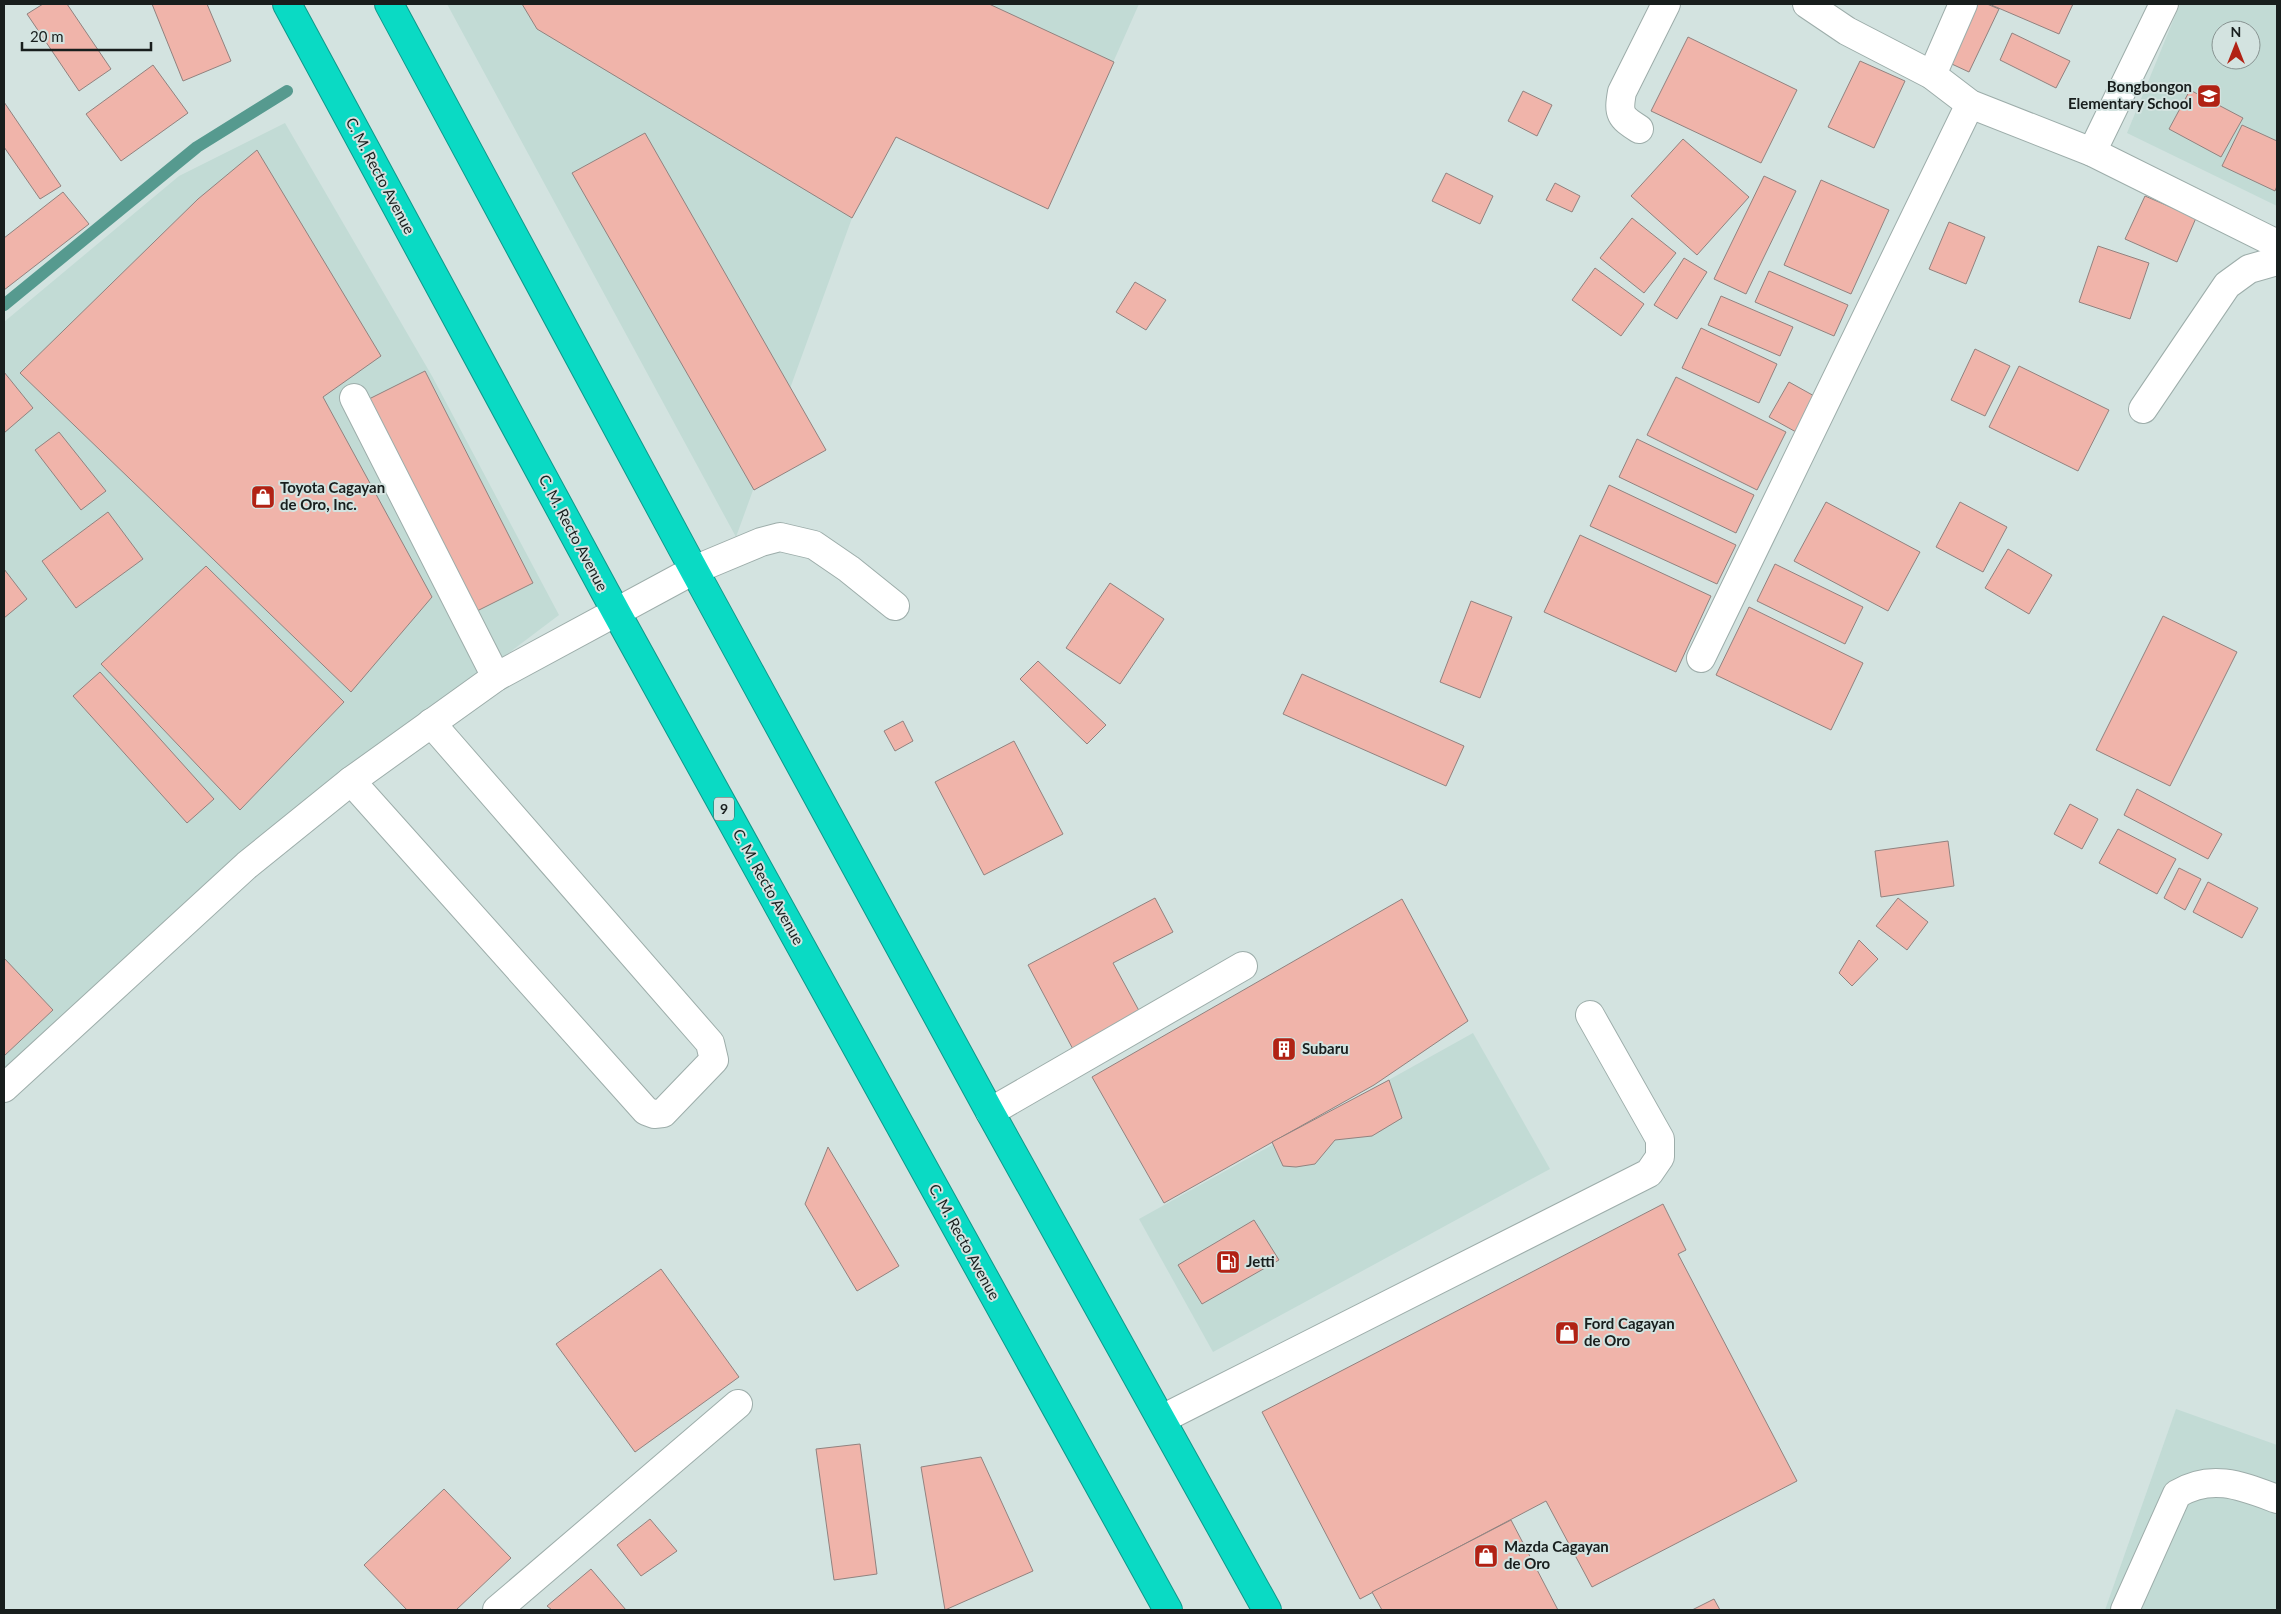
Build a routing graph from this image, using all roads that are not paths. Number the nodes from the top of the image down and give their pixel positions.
1 (287, 4) edge
2 (389, 4) edge
3 (1666, 4) edge
4 (1807, 4) edge
5 (1963, 4) edge
6 (2164, 4) edge
7 (1932, 75) junction
8 (1970, 104) junction
9 (1639, 129) dead end
10 (2092, 152) junction
11 (2277, 244) edge
12 (2277, 261) edge
13 (354, 398) dead end
14 (2143, 409) dead end
15 (694, 570) junction
16 (895, 606) dead end
17 (616, 612) junction
18 (1700, 658) dead end
19 (496, 676) junction
20 (431, 723) junction
21 (351, 781) junction
22 (1243, 966) dead end
23 (1590, 1016) dead end
24 (4, 1088) edge
25 (990, 1112) junction
26 (738, 1404) dead end
27 (1162, 1419) junction
28 (2277, 1499) edge
29 (497, 1610) edge
30 (1168, 1610) edge
31 (1267, 1610) edge
32 (2125, 1610) edge

1 - 17 highway, C. M. Recto Avenue / 9
2 - 15 highway
3 - 9 street
4 - 7 street
5 - 7 street
6 - 10 street
7 - 8 street
8 - 10 street
8 - 18 street
10 - 11 street
12 - 14 street
13 - 19 street
15 - 16 street
15 - 17 street
15 - 25 highway
17 - 19 street
17 - 30 highway, C. M. Recto Avenue / 9
19 - 20 street
20 - 21 street
20 - 21 street
21 - 24 street
22 - 25 street
23 - 27 street
25 - 27 highway
26 - 29 street
27 - 31 highway
28 - 32 street

